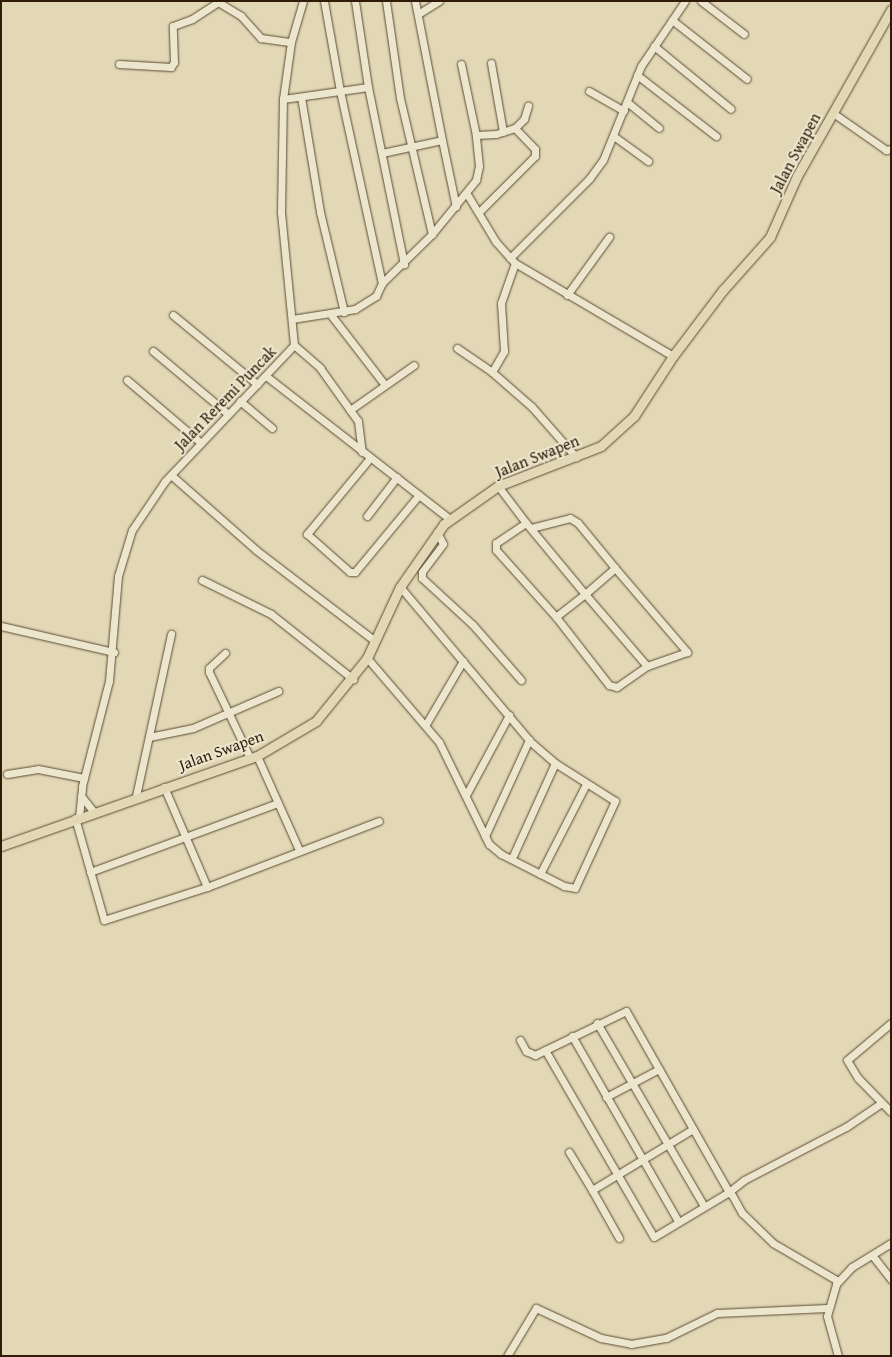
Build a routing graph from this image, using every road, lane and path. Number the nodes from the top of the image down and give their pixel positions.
1 (303, 1) edge
2 (324, 1) edge
3 (355, 1) edge
4 (386, 1) edge
5 (415, 1) edge
6 (440, 1) edge
7 (685, 1) edge
8 (701, 1) edge
9 (891, 10) edge
10 (418, 14) junction
11 (672, 20) junction
12 (744, 34) dead end
13 (291, 42) junction
14 (654, 46) junction
15 (491, 63) dead end
16 (119, 64) dead end
17 (461, 64) dead end
18 (636, 75) junction
19 (747, 79) dead end
20 (368, 87) junction
21 (340, 91) junction
22 (589, 91) dead end
23 (301, 97) junction
24 (283, 99) junction
25 (627, 102) junction
26 (528, 106) dead end
27 (731, 109) dead end
28 (624, 111) junction
29 (833, 113) junction
30 (515, 128) junction
31 (659, 128) dead end
32 (503, 132) junction
33 (476, 135) junction
34 (716, 136) dead end
35 (615, 137) junction
36 (442, 140) junction
37 (412, 145) junction
38 (891, 148) edge
39 (382, 153) junction
40 (648, 160) dead end
41 (467, 194) junction
42 (456, 206) junction
43 (480, 212) junction
44 (432, 234) junction
45 (609, 237) dead end
46 (512, 261) junction
47 (404, 264) junction
48 (382, 283) junction
49 (567, 295) junction
50 (344, 312) junction
51 (173, 315) dead end
52 (331, 315) junction
53 (292, 319) junction
54 (294, 345) junction
55 (457, 348) dead end
56 (153, 351) dead end
57 (673, 356) junction
58 (414, 365) dead end
59 (492, 372) junction
60 (266, 376) junction
61 (127, 380) dead end
62 (257, 384) junction
63 (385, 385) junction
64 (240, 401) junction
65 (350, 410) junction
66 (228, 414) junction
67 (272, 428) dead end
68 (200, 443) junction
69 (362, 452) junction
70 (576, 456) junction
71 (370, 458) junction
72 (172, 475) junction
73 (397, 478) junction
74 (498, 486) junction
75 (419, 495) junction
76 (367, 516) dead end
77 (450, 519) junction
78 (529, 525) junction
79 (437, 532) junction
80 (615, 568) junction
81 (202, 580) dead end
82 (400, 587) junction
83 (585, 594) junction
84 (556, 617) junction
85 (1, 626) edge
86 (171, 634) dead end
87 (375, 641) junction
88 (114, 652) junction
89 (225, 654) dead end
90 (367, 658) junction
91 (462, 661) junction
92 (647, 666) junction
93 (353, 678) junction
94 (521, 680) dead end
95 (278, 691) dead end
96 (229, 713) junction
97 (509, 715) junction
98 (426, 724) junction
99 (149, 737) junction
100 (529, 740) junction
101 (254, 757) junction
102 (555, 763) junction
103 (7, 774) dead end
104 (84, 778) junction
105 (586, 784) junction
106 (164, 787) junction
107 (466, 795) junction
108 (81, 796) junction
109 (136, 796) junction
110 (278, 803) junction
111 (94, 811) junction
112 (77, 817) junction
113 (379, 821) dead end
114 (485, 836) junction
115 (186, 838) junction
116 (1, 846) edge
117 (300, 850) junction
118 (512, 858) junction
119 (90, 872) junction
120 (540, 874) junction
121 (207, 887) junction
122 (891, 1022) edge
123 (597, 1023) junction
124 (572, 1036) junction
125 (520, 1040) dead end
126 (545, 1050) junction
127 (659, 1069) junction
128 (630, 1082) junction
129 (606, 1097) junction
130 (880, 1104) junction
131 (891, 1112) edge
132 (693, 1129) junction
133 (666, 1144) junction
134 (569, 1152) dead end
135 (642, 1160) junction
136 (618, 1174) junction
137 (592, 1190) junction
138 (730, 1193) junction
139 (704, 1206) junction
140 (678, 1221) junction
141 (619, 1238) dead end
142 (891, 1243) edge
143 (872, 1255) junction
144 (891, 1279) edge
145 (838, 1281) junction
146 (827, 1308) junction
147 (507, 1356) edge
148 (838, 1356) edge

1 - 13 street, Jalan Reremi Puncak
2 - 21 street
3 - 20 street
4 - 37 street
5 - 10 street
6 - 10 street
7 - 11 street
8 - 12 street
9 - 29 main road, Jalan Swapen
10 - 36 street
11 - 14 street
11 - 19 street
13 - 16 street
13 - 24 street, Jalan Reremi Puncak
14 - 18 street
14 - 27 street
15 - 32 street
17 - 33 street
18 - 25 street
18 - 34 street
20 - 21 street
20 - 39 street
21 - 23 street
21 - 48 street
22 - 28 street
23 - 24 street
23 - 50 street
24 - 53 street, Jalan Reremi Puncak
25 - 28 street
25 - 31 street
26 - 30 street
28 - 35 street
29 - 38 street
29 - 57 main road, Jalan Swapen
30 - 32 street
30 - 43 street
32 - 33 street
33 - 41 street
35 - 40 street
35 - 46 street
36 - 37 street
36 - 42 street
37 - 39 street
37 - 44 street
39 - 47 street
41 - 42 street
41 - 43 street
42 - 44 street
43 - 46 street
44 - 47 street
45 - 49 street
46 - 49 street
46 - 59 street
47 - 48 street
48 - 50 street
49 - 57 street
50 - 52 street
51 - 62 street
52 - 53 street
52 - 63 street
53 - 54 street, Jalan Reremi Puncak
54 - 60 street, Jalan Reremi Puncak
54 - 65 street
55 - 59 street
56 - 66 street
57 - 70 main road, Jalan Swapen
58 - 63 street
59 - 70 street
60 - 62 street, Jalan Reremi Puncak
60 - 69 street
61 - 68 street
62 - 64 street, Jalan Reremi Puncak
63 - 65 street
64 - 66 street, Jalan Reremi Puncak
64 - 67 street
65 - 69 street
66 - 68 street, Jalan Reremi Puncak
68 - 72 street, Jalan Reremi Puncak
69 - 71 street
70 - 74 main road, Jalan Swapen
71 - 73 street
71 - 75 street
72 - 87 street
72 - 88 street, Jalan Reremi Puncak
73 - 75 street
73 - 76 street
74 - 77 main road, Jalan Swapen
74 - 78 street
75 - 77 street
77 - 79 main road, Jalan Swapen
78 - 80 street
78 - 83 street
78 - 84 street
79 - 82 main road, Jalan Swapen
79 - 94 street
80 - 83 street
80 - 92 street
81 - 93 street
82 - 87 main road, Jalan Swapen
82 - 91 street
83 - 84 street
83 - 92 street
84 - 92 street
85 - 88 street
86 - 99 street
87 - 90 main road, Jalan Swapen
88 - 104 street, Jalan Reremi Puncak
89 - 96 street
90 - 93 main road, Jalan Swapen
90 - 98 street
91 - 97 street
91 - 98 street
93 - 101 main road, Jalan Swapen
95 - 96 street
96 - 99 street
96 - 101 street
97 - 100 street
97 - 107 street
98 - 107 street
99 - 109 street
100 - 102 street
100 - 114 street
101 - 106 main road, Jalan Swapen
101 - 110 street
102 - 105 street
102 - 118 street
103 - 104 street
104 - 108 street, Jalan Reremi Puncak
105 - 120 street
105 - 120 street
106 - 109 main road, Jalan Swapen
106 - 115 street
107 - 114 street
108 - 111 street
108 - 112 street, Jalan Reremi Puncak
109 - 111 main road, Jalan Swapen
110 - 115 street
110 - 117 street
111 - 112 main road
112 - 116 main road
112 - 119 street
113 - 117 street
114 - 118 street
115 - 119 street
115 - 121 street
117 - 121 street
118 - 120 street
119 - 121 street
122 - 130 street
123 - 124 street
123 - 127 street
123 - 128 street
124 - 126 street
124 - 129 street
125 - 126 street
126 - 136 street
127 - 128 street
127 - 132 street
128 - 129 street
128 - 133 street
129 - 135 street
130 - 131 street
130 - 138 street
132 - 133 street
132 - 138 street
133 - 135 street
133 - 139 street
134 - 137 street
135 - 136 street
135 - 140 street
136 - 137 street
136 - 140 street
137 - 141 street
138 - 139 street
138 - 145 street
139 - 140 street
142 - 143 street
143 - 144 street
143 - 145 street
145 - 146 street
146 - 147 street
146 - 148 street

